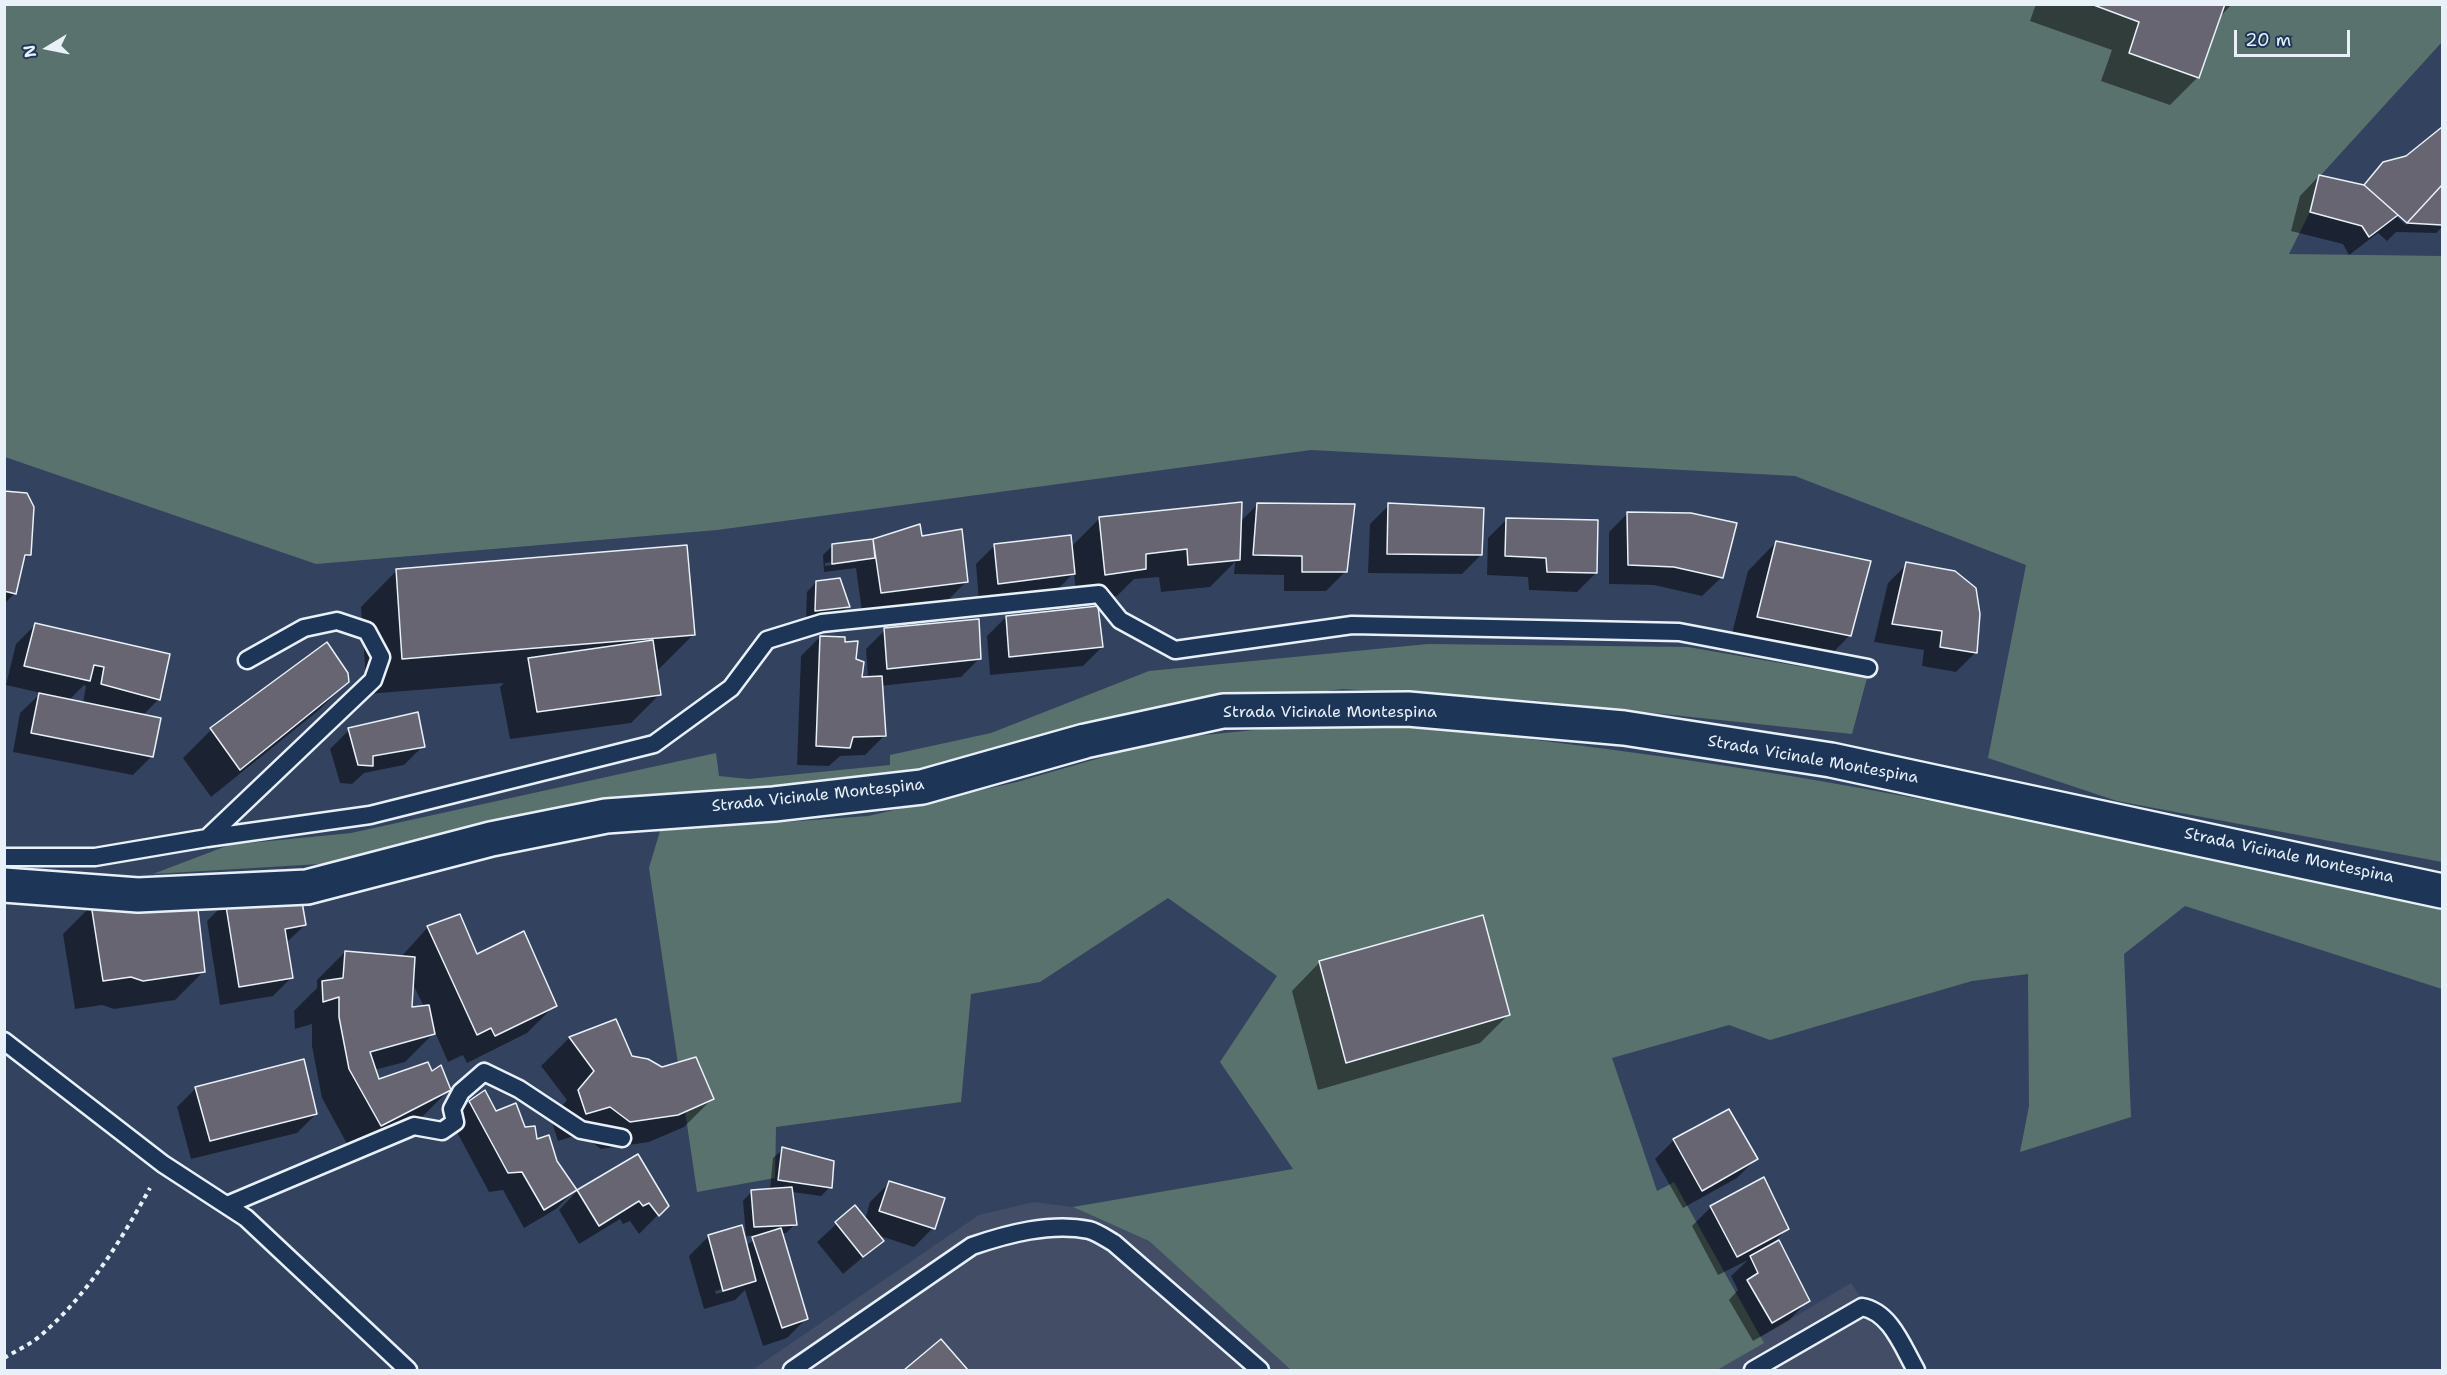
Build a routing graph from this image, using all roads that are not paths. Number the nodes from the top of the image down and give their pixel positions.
1 (247, 660) dead end
2 (1868, 668) dead end
3 (207, 838) junction
4 (4, 857) edge
5 (4, 885) edge
6 (2442, 891) edge
7 (4, 1041) edge
8 (622, 1138) dead end
9 (227, 1205) junction
10 (408, 1371) edge
11 (792, 1371) edge
12 (1260, 1371) edge
13 (1753, 1371) edge
14 (1916, 1371) edge

1 - 3 lane
2 - 3 lane
3 - 4 lane
5 - 6 street, Strada Vicinale Montespina
7 - 9 lane
8 - 9 lane
9 - 10 lane
11 - 12 lane
13 - 14 lane

